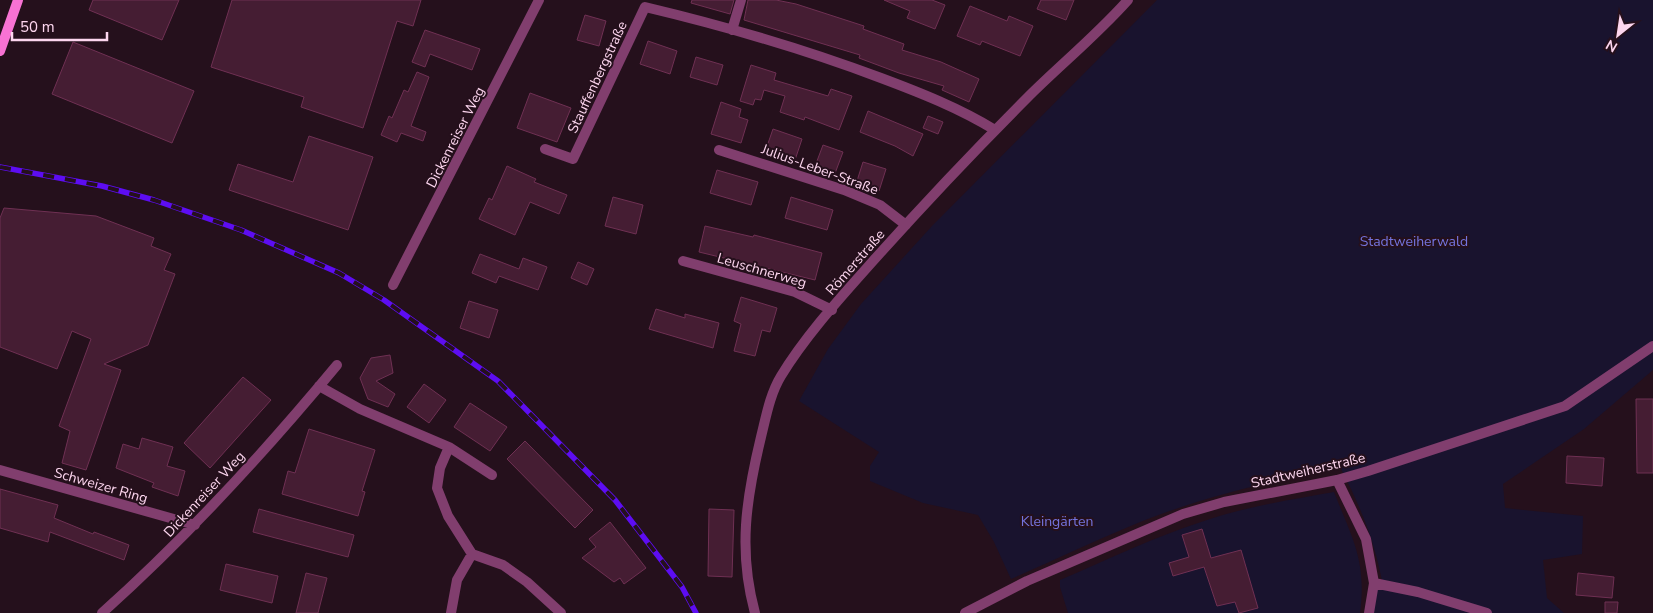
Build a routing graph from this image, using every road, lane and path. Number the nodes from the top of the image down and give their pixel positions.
1 (18, 0) edge
2 (539, 0) edge
3 (741, 0) edge
4 (1124, 1) edge
5 (646, 4) edge
6 (732, 30) junction
7 (0, 51) edge
8 (995, 130) junction
9 (546, 149) dead end
10 (720, 150) dead end
11 (906, 225) junction
12 (683, 261) dead end
13 (393, 285) dead end
14 (832, 310) junction
15 (1653, 346) edge
16 (337, 365) dead end
17 (319, 386) junction
18 (449, 447) junction
19 (0, 470) edge
20 (492, 475) dead end
21 (1337, 480) junction
22 (195, 525) junction
23 (472, 554) junction
24 (1374, 584) junction
25 (102, 613) edge
26 (451, 613) edge
27 (561, 613) edge
28 (755, 613) edge
29 (964, 613) edge
30 (1369, 613) edge
31 (1487, 613) edge

1 - 7 main road
2 - 13 street, Dickenreiser Weg
3 - 6 street
4 - 8 street, Römerstraße
5 - 6 street, Stauffenbergstraße
5 - 9 street, Stauffenbergstraße
6 - 8 street, Stauffenbergstraße
8 - 11 street, Römerstraße
10 - 11 street, Julius-Leber-Straße
11 - 14 street, Römerstraße
12 - 14 street, Leuschnerweg
14 - 28 street, Römerstraße
15 - 21 street, Stadtweiherstraße
16 - 17 street, Dickenreiser Weg
17 - 18 street
17 - 22 street, Dickenreiser Weg
18 - 20 street
18 - 23 street
19 - 22 street, Schweizer Ring
21 - 24 street
21 - 29 street, Stadtweiherstraße
22 - 25 street, Dickenreiser Weg
23 - 26 street
23 - 27 street
24 - 30 street
24 - 31 street

